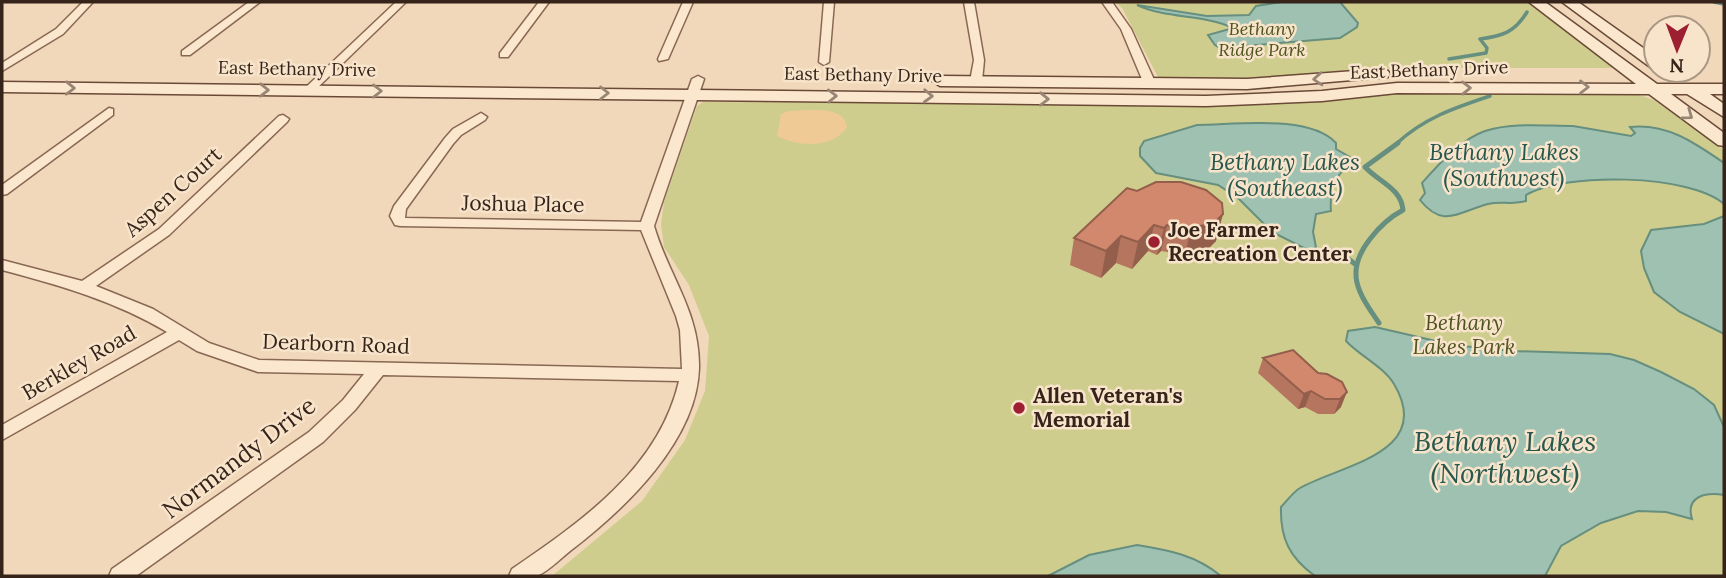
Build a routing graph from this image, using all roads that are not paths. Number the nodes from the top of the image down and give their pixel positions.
1 (88, 2) edge
2 (255, 2) edge
3 (401, 2) edge
4 (544, 2) edge
5 (688, 2) edge
6 (828, 2) edge
7 (969, 2) edge
8 (1107, 2) edge
9 (1536, 2) edge
10 (1569, 2) edge
11 (186, 53) dead end
12 (1642, 54) edge
13 (504, 55) dead end
14 (663, 59) dead end
15 (824, 62) dead end
16 (2, 70) edge
17 (1642, 72) edge
18 (1631, 74) junction
19 (325, 76) junction
20 (1150, 84) junction
21 (1685, 84) edge
22 (2, 87) edge
23 (695, 87) junction
24 (1651, 88) junction
25 (1692, 89) junction
26 (1724, 89) edge
27 (309, 90) junction
28 (976, 90) junction
29 (1724, 111) edge
30 (108, 112) dead end
31 (481, 117) dead end
32 (283, 119) dead end
33 (1724, 141) edge
34 (2, 191) edge
35 (647, 226) junction
36 (2, 265) edge
37 (84, 287) junction
38 (178, 333) junction
39 (378, 369) junction
40 (690, 375) junction
41 (2, 433) edge
42 (120, 576) edge
43 (520, 576) edge

1 - 16 street
2 - 11 street
3 - 19 street
4 - 13 street
5 - 14 street
6 - 15 street
7 - 28 street
8 - 20 street
9 - 18 main road
10 - 12 main road
16 - 19 main road, East Bethany Drive
17 - 18 main road, East Bethany Drive
18 -> 20 main road, East Bethany Drive
18 - 24 main road
19 - 23 main road, East Bethany Drive
19 - 27 street
20 - 28 main road, East Bethany Drive
21 - 25 main road
22 -> 27 main road, East Bethany Drive
27 -> 23 main road, East Bethany Drive
23 - 28 main road, East Bethany Drive
23 - 35 street
24 - 25 main road, East Bethany Drive
28 -> 24 main road, East Bethany Drive
24 -> 33 main road
25 - 26 main road, East Bethany Drive
25 - 29 main road
30 - 34 street
31 - 35 street, Joshua Place
32 - 37 street, Aspen Court
35 - 40 street
36 - 37 street, Dearborn Road
37 - 38 street, Dearborn Road
38 - 39 street, Dearborn Road
38 - 41 street, Berkley Road
39 - 40 street, Dearborn Road
39 - 42 street, Normandy Drive
40 - 43 street

